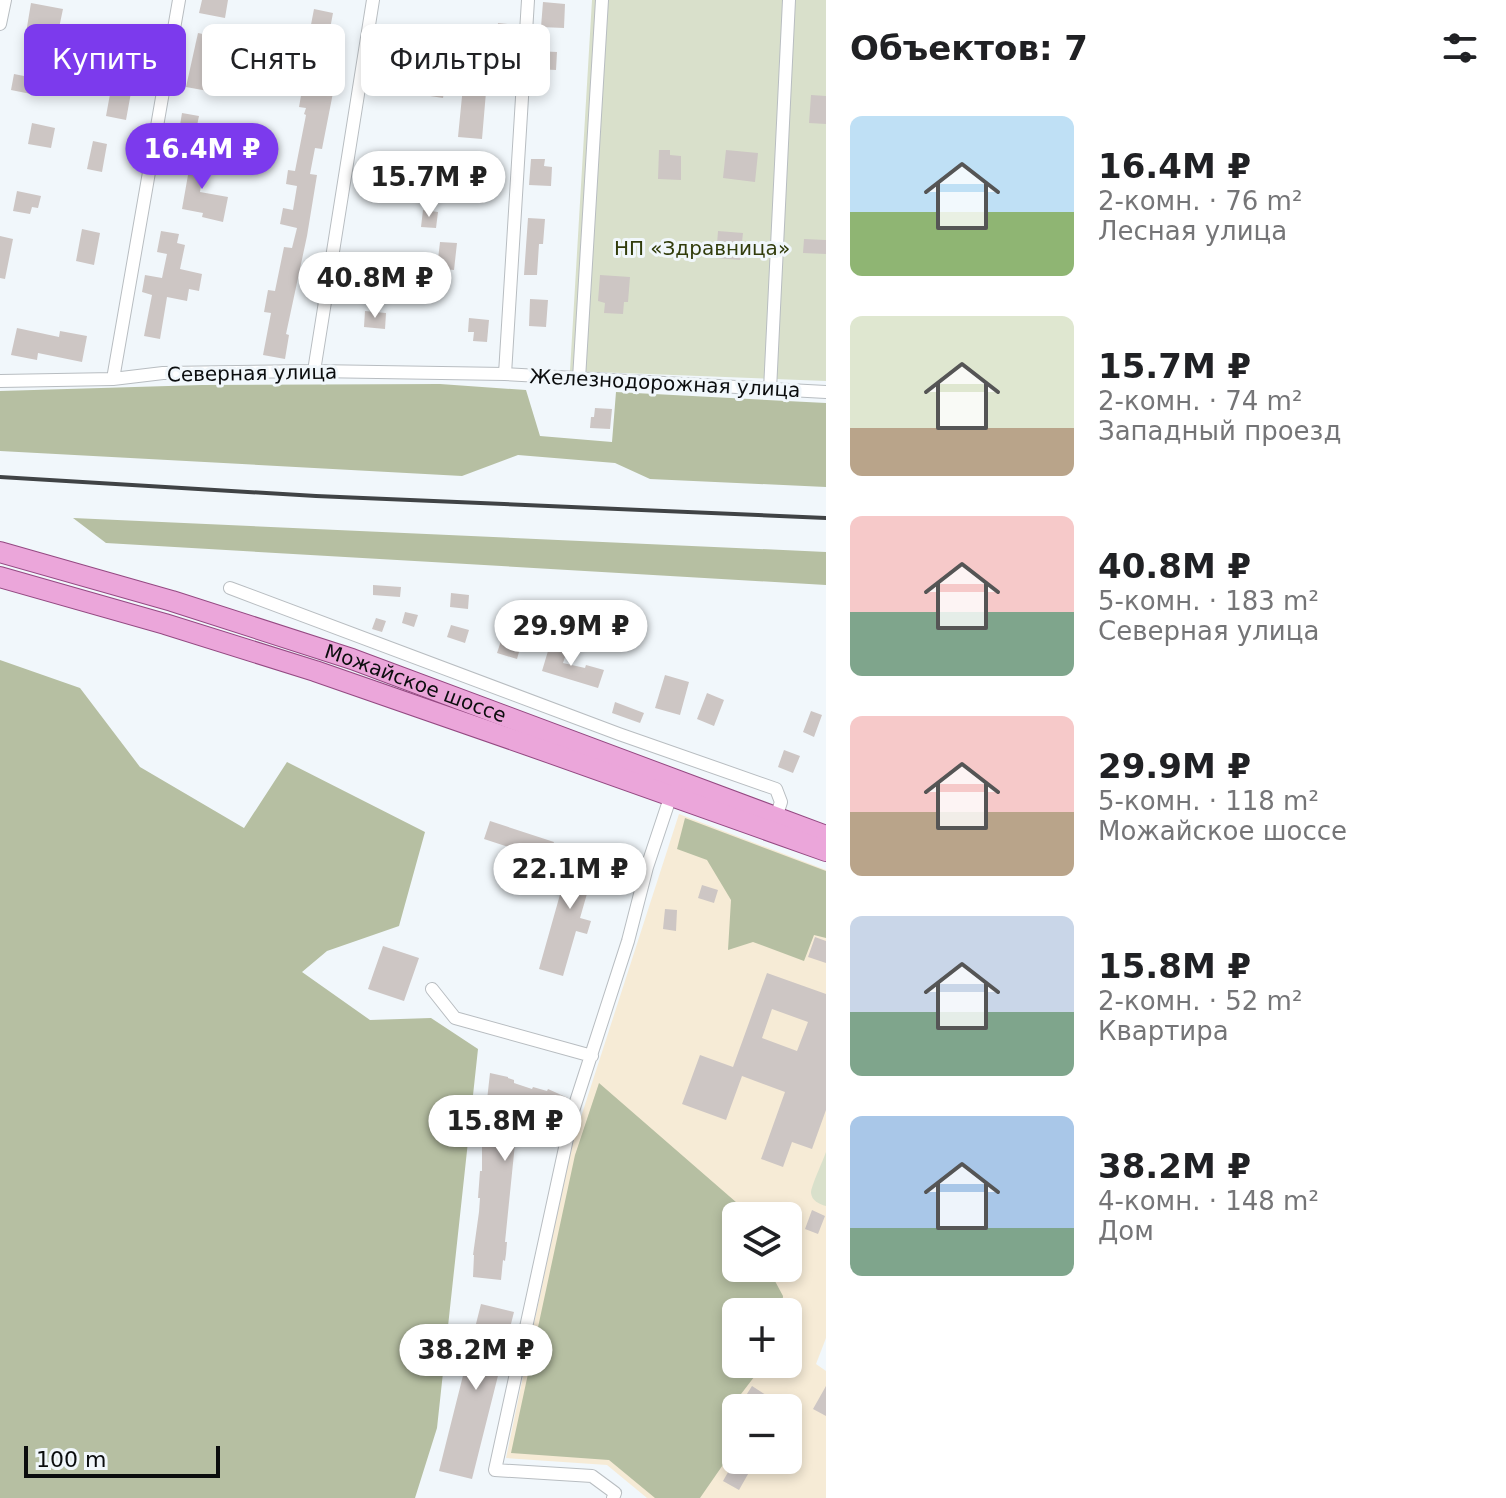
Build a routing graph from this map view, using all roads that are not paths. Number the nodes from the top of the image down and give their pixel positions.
1 (5, 0) edge
2 (179, 0) edge
3 (373, 0) edge
4 (528, 0) edge
5 (602, 0) edge
6 (789, 0) edge
7 (0, 24) edge
8 (314, 371) junction
9 (505, 374) junction
10 (113, 379) junction
11 (579, 379) junction
12 (0, 381) edge
13 (770, 390) junction
14 (826, 392) edge
15 (0, 552) edge
16 (0, 577) edge
17 (230, 588) dead end
18 (671, 795) junction
19 (776, 817) junction
20 (826, 836) edge
21 (826, 851) edge
22 (432, 989) dead end
23 (592, 1056) junction
24 (613, 1498) edge

1 - 7 street
2 - 10 street
3 - 8 street
4 - 9 street
5 - 11 street
6 - 13 street
8 - 9 street, Северная улица
8 - 10 street, Северная улица
9 - 11 street, Железнодорожная улица
10 - 12 street, Северная улица
11 - 13 street, Железнодорожная улица
13 - 14 street, Железнодорожная улица
15 - 19 main road, Можайское шоссе
16 - 18 main road, Можайское шоссе
17 - 19 street
18 - 21 main road, Можайское шоссе
18 - 23 street
19 - 20 main road, Можайское шоссе
22 - 23 street
23 - 24 street

